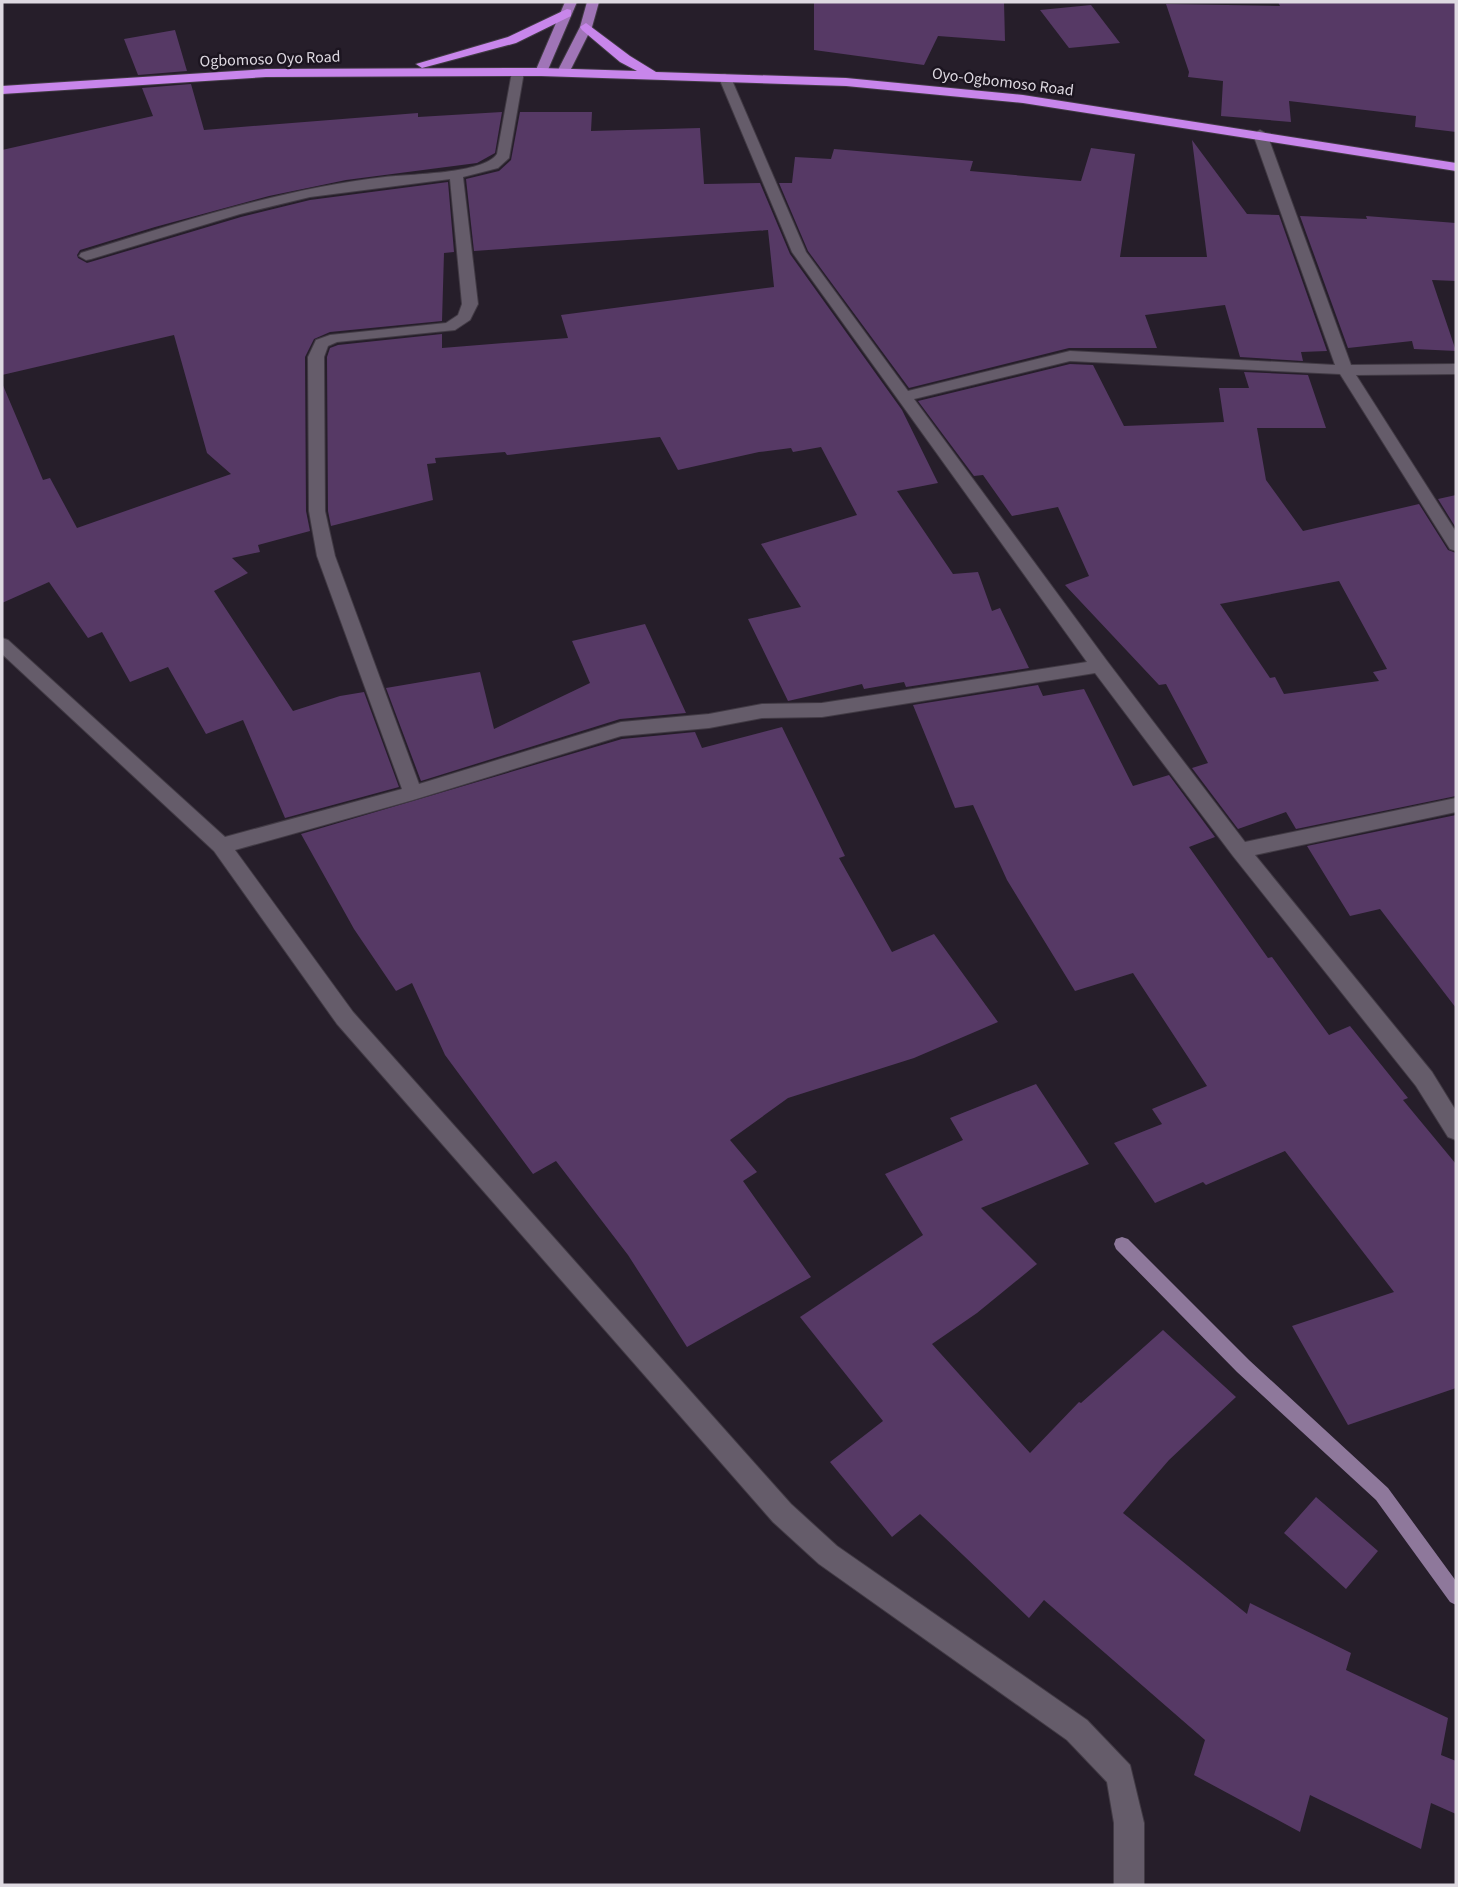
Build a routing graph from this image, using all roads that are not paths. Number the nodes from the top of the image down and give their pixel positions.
1 (593, 2) edge
2 (569, 7) edge
3 (586, 27) junction
4 (518, 72) junction
5 (541, 72) junction
6 (563, 72) junction
7 (383, 73) junction
8 (653, 75) junction
9 (725, 78) junction
10 (2, 90) edge
11 (1260, 134) junction
12 (1456, 167) edge
13 (456, 174) junction
14 (86, 256) dead end
15 (1456, 369) edge
16 (1345, 370) junction
17 (904, 397) junction
18 (1456, 545) edge
19 (2, 645) edge
20 (1100, 666) junction
21 (414, 793) junction
22 (1456, 805) edge
23 (221, 846) junction
24 (1240, 850) junction
25 (1456, 1130) edge
26 (1129, 1885) edge

1 - 3 main road
2 - 5 main road
2 - 7 highway
3 - 6 main road
3 - 8 highway
4 - 5 highway, Ogbomoso Oyo Road
4 - 7 highway, Ogbomoso Oyo Road
4 - 13 street
5 - 6 highway, Oyo-Ogbomoso Road
6 - 8 highway, Oyo-Ogbomoso Road
7 - 10 highway, Ogbomoso Oyo Road
8 - 9 highway, Oyo-Ogbomoso Road
9 - 11 highway, Oyo-Ogbomoso Road
9 - 17 street
11 - 12 highway, Oyo-Ogbomoso Road
11 - 16 street
13 - 14 street
13 - 21 street
15 - 16 street
16 - 17 street
16 - 18 street
17 - 20 street
19 - 23 street
20 - 21 street
20 - 24 street
21 - 23 street
22 - 24 street
23 - 26 street
24 - 25 street

